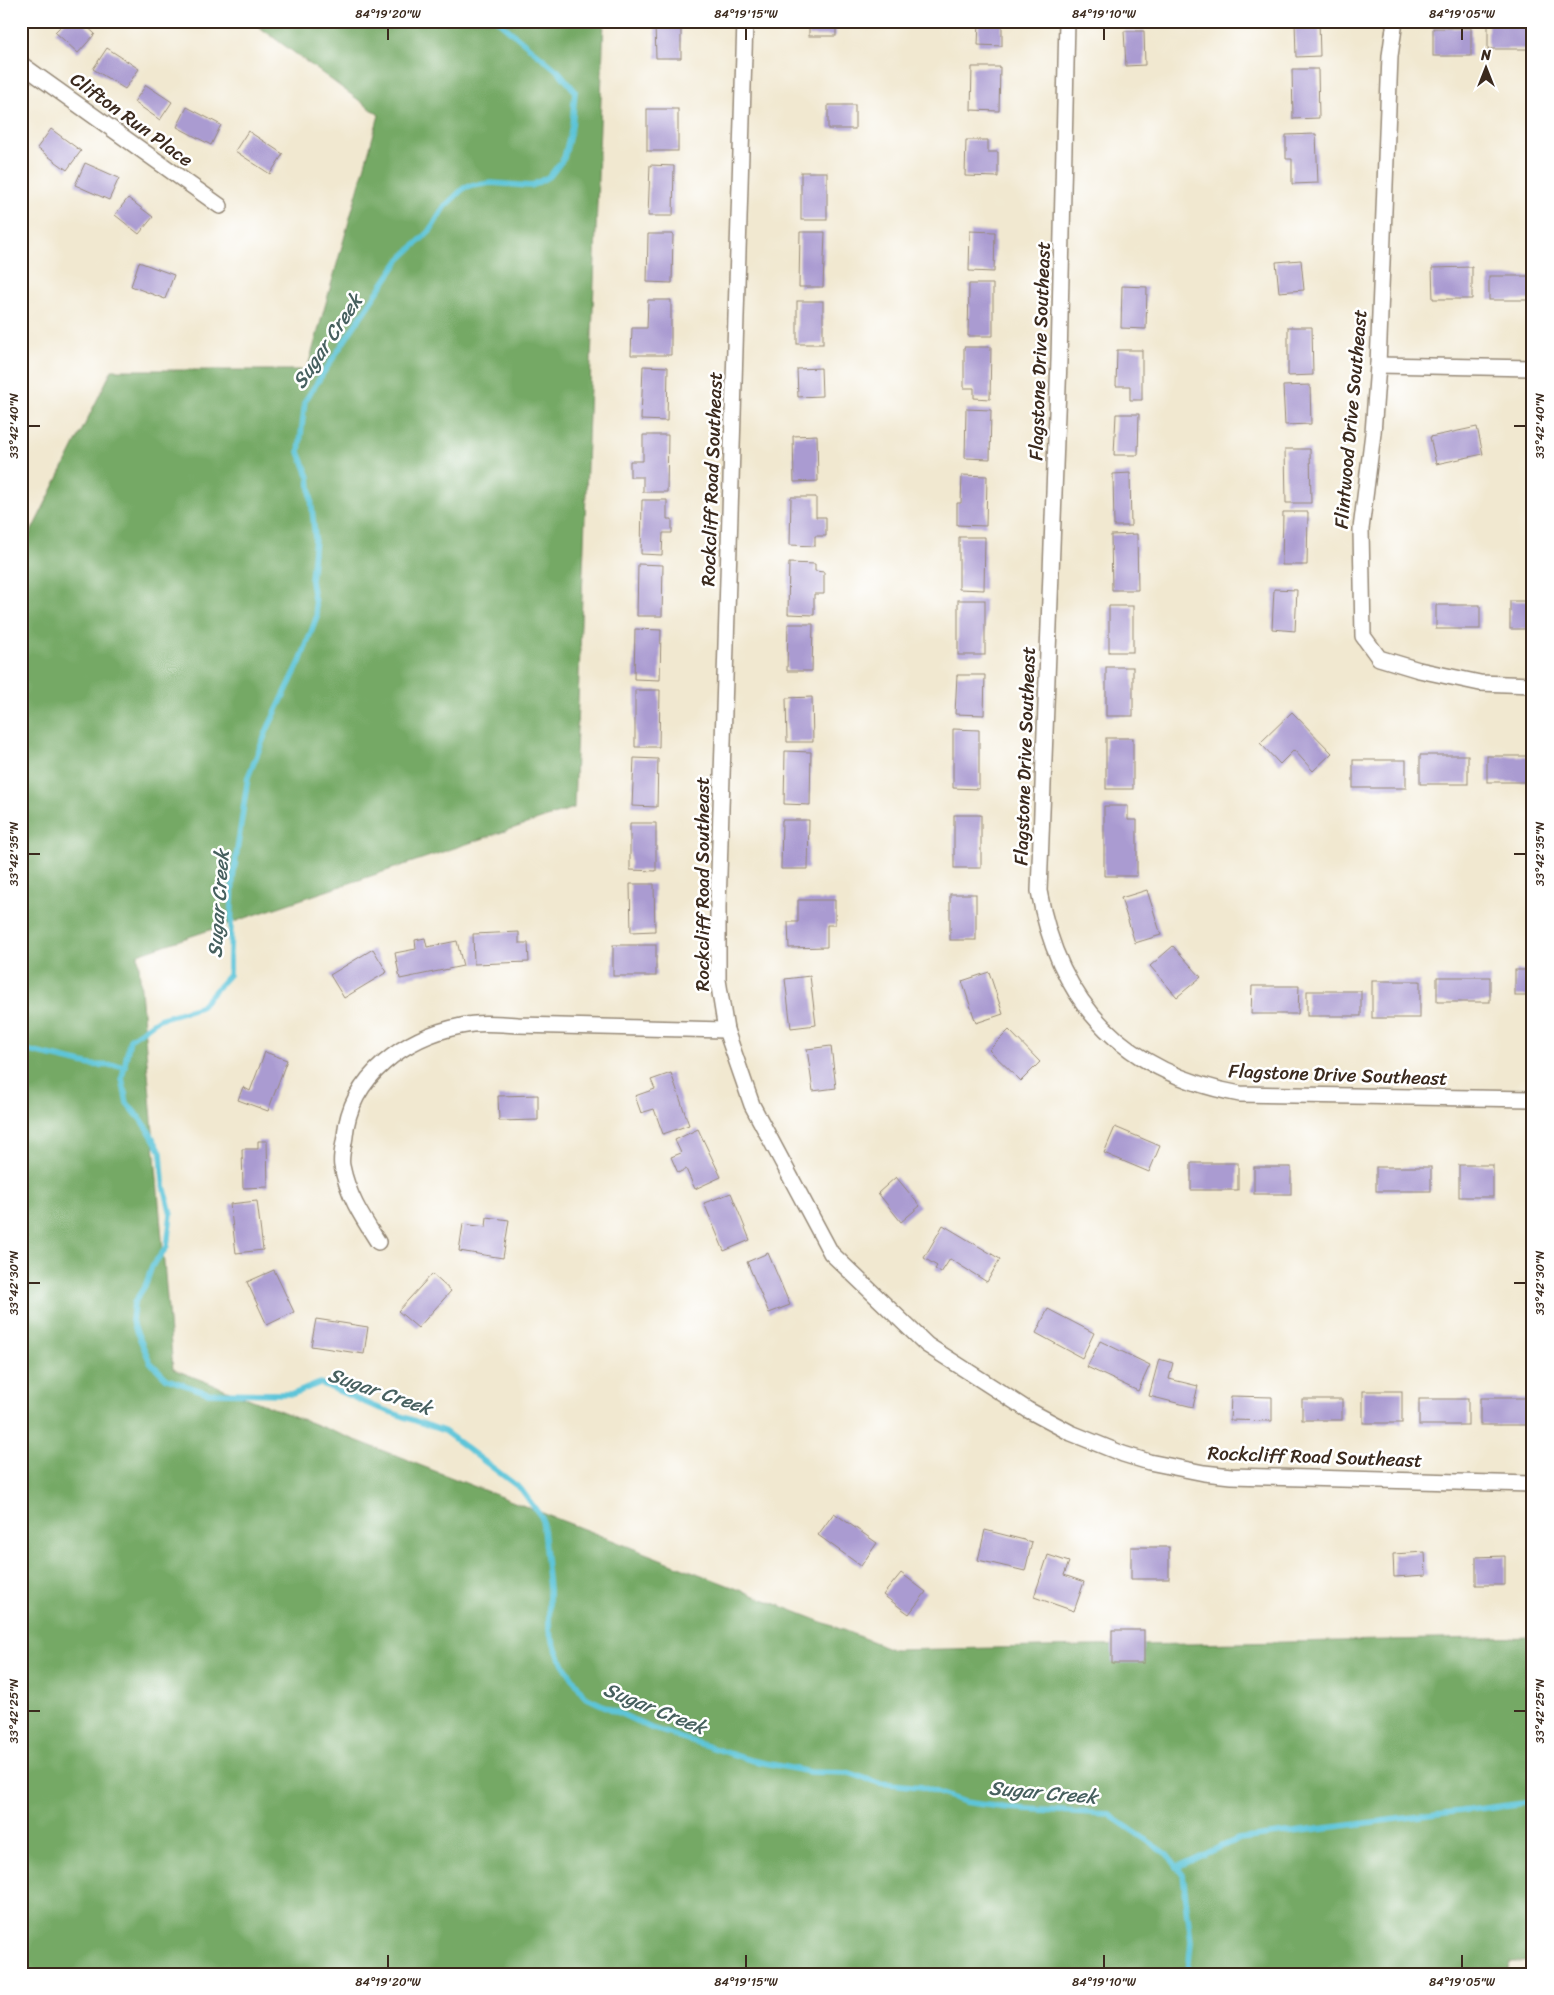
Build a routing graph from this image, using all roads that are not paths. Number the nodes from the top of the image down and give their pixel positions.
1 (745, 21) edge
2 (1066, 21) edge
3 (1395, 21) edge
4 (21, 64) edge
5 (220, 206) dead end
6 (1378, 365) junction
7 (1533, 368) edge
8 (1533, 685) edge
9 (726, 1030) junction
10 (1533, 1099) edge
11 (378, 1242) dead end
12 (1533, 1484) edge

1 - 9 street, Rockcliff Road Southeast
2 - 10 street, Flagstone Drive Southeast
3 - 6 street, Flintwood Drive Southeast
4 - 5 street, Clifton Run Place
6 - 7 street
6 - 8 street, Flintwood Drive Southeast
9 - 11 street
9 - 12 street, Rockcliff Road Southeast

